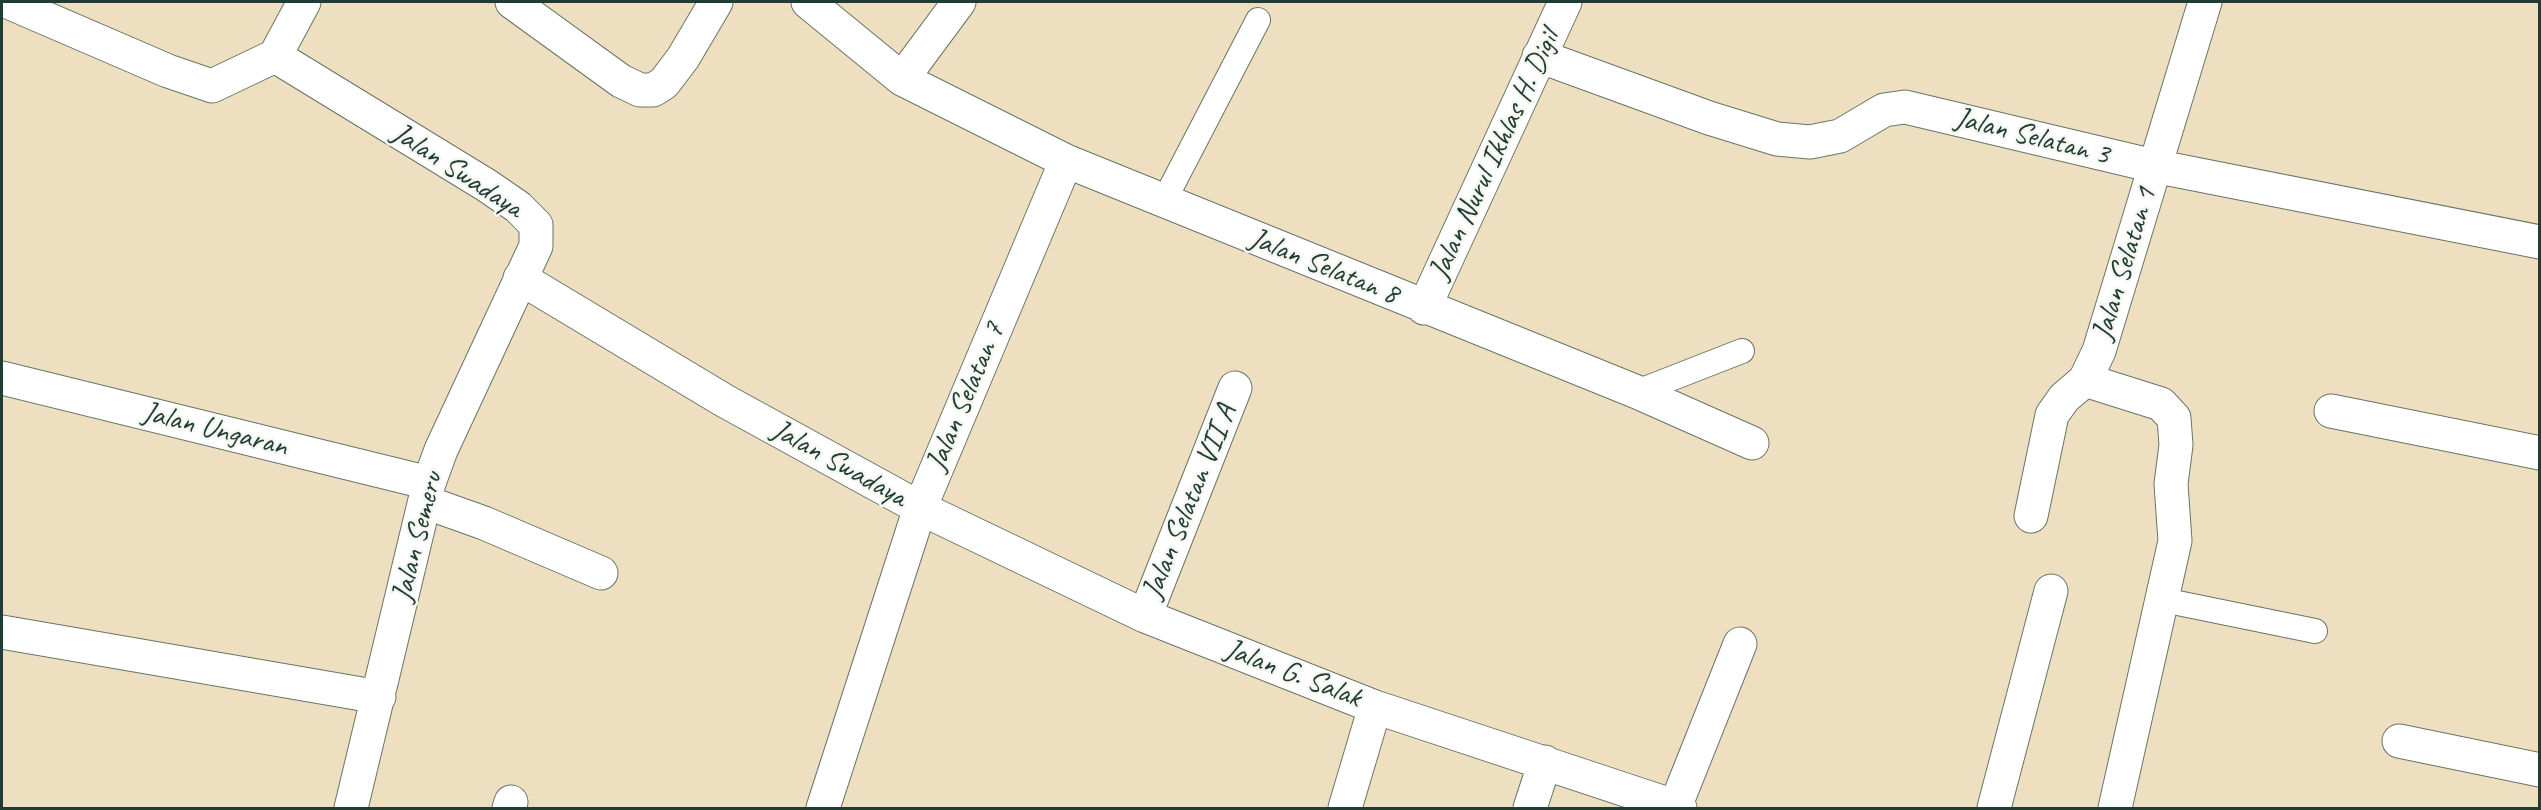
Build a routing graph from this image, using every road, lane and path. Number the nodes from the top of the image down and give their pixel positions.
1 (9, 2) edge
2 (304, 2) edge
3 (512, 2) edge
4 (716, 2) edge
5 (808, 2) edge
6 (959, 2) edge
7 (1565, 2) edge
8 (2205, 2) edge
9 (1258, 20) dead end
10 (275, 56) junction
11 (1539, 56) junction
12 (902, 79) junction
13 (1066, 161) junction
14 (2154, 166) junction
15 (1164, 201) junction
16 (2540, 242) edge
17 (520, 278) junction
18 (1425, 308) junction
19 (1742, 351) dead end
20 (2, 378) edge
21 (2085, 381) junction
22 (1235, 388) dead end
23 (1637, 392) junction
24 (2331, 411) dead end
25 (1752, 443) dead end
26 (2540, 453) edge
27 (427, 493) junction
28 (920, 508) junction
29 (2031, 516) dead end
30 (601, 573) dead end
31 (2051, 591) dead end
32 (2163, 600) junction
33 (1144, 616) junction
34 (2315, 631) dead end
35 (2, 632) edge
36 (1740, 644) dead end
37 (379, 697) junction
38 (1375, 707) junction
39 (2399, 741) dead end
40 (1545, 762) junction
41 (2540, 770) edge
42 (351, 808) edge
43 (823, 808) edge
44 (1345, 808) edge
45 (1530, 808) edge
46 (1678, 808) edge
47 (1994, 808) edge
48 (2115, 808) edge

1 - 10 street
2 - 10 street
3 - 4 street
5 - 12 street, Jalan Selatan 8
6 - 12 street
7 - 11 street, Jalan Nurul Ikhlas H. Digil
8 - 14 street, Jalan Selatan 1
9 - 15 lane
10 - 17 street, Jalan Swadaya
11 - 14 street, Jalan Selatan 3
11 - 18 street, Jalan Nurul Ikhlas H. Digil
12 - 13 street, Jalan Selatan 8
13 - 15 street, Jalan Selatan 8
13 - 28 street, Jalan Selatan 7
14 - 16 street, Jalan Selatan 3
14 - 21 street, Jalan Selatan 1
15 - 18 street, Jalan Selatan 8
17 - 27 street, Jalan Semeru
17 - 28 street, Jalan Swadaya
18 - 23 street, Jalan Selatan 8
19 - 23 lane
20 - 27 street, Jalan Ungaran
21 - 29 street, Jalan Selatan 1
21 - 32 street
22 - 33 street, Jalan Selatan VII A
23 - 25 street, Jalan Selatan 8
24 - 26 street
27 - 30 street, Jalan Ungaran
27 - 37 street, Jalan Semeru
28 - 33 street, Jalan G. Salak
28 - 43 street, Jalan Selatan 7
31 - 47 street
32 - 34 lane
32 - 48 street
33 - 38 street, Jalan G. Salak
35 - 37 street
36 - 46 street
37 - 42 street, Jalan Semeru
38 - 40 street, Jalan G. Salak
38 - 44 street
39 - 41 street
40 - 45 street
40 - 46 street, Jalan G. Salak

